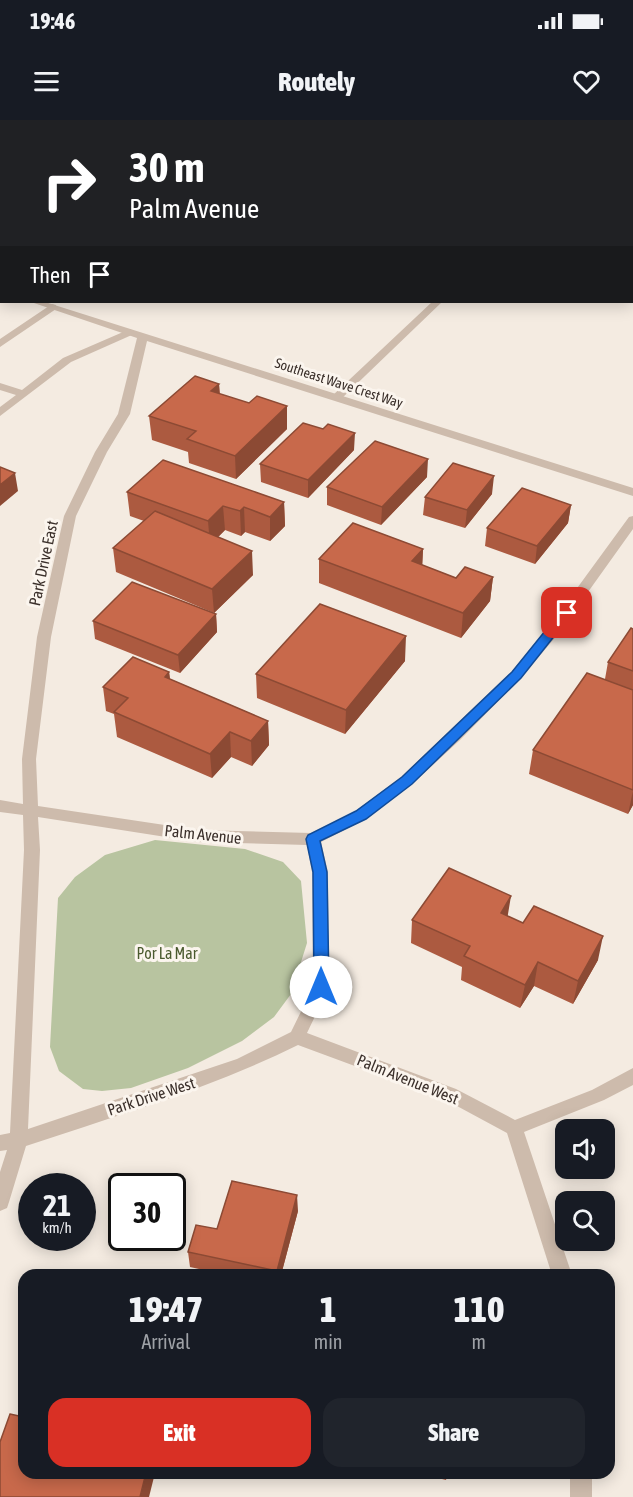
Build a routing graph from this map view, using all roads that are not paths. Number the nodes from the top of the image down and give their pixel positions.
1 (39, 303) edge
2 (436, 303) edge
3 (52, 307) junction
4 (137, 335) junction
5 (0, 344) edge
6 (0, 386) edge
7 (24, 394) junction
8 (336, 398) junction
9 (0, 413) edge
10 (633, 492) edge
11 (633, 520) edge
12 (0, 806) edge
13 (31, 810) junction
14 (313, 839) junction
15 (297, 1037) junction
16 (633, 1076) edge
17 (514, 1128) junction
18 (19, 1140) junction
19 (0, 1143) edge
20 (0, 1202) edge
21 (560, 1269) edge
22 (581, 1479) edge
23 (581, 1497) edge

1 - 3 street, Southeast Wave Crest Way
2 - 8 street
3 - 4 street, Southeast Wave Crest Way
3 - 5 street
4 - 7 street
4 - 8 street, Southeast Wave Crest Way
4 - 13 street, Park Drive East
6 - 7 street
7 - 9 street
8 - 10 street, Southeast Wave Crest Way
11 - 14 street, Palm Avenue
12 - 13 street, Palm Avenue
13 - 14 street, Palm Avenue
13 - 18 street
14 - 15 street
15 - 17 street, Palm Avenue West
15 - 18 street, Park Drive West
16 - 17 street
17 - 21 street
18 - 19 street, Park Drive West
18 - 20 street
22 - 23 street

